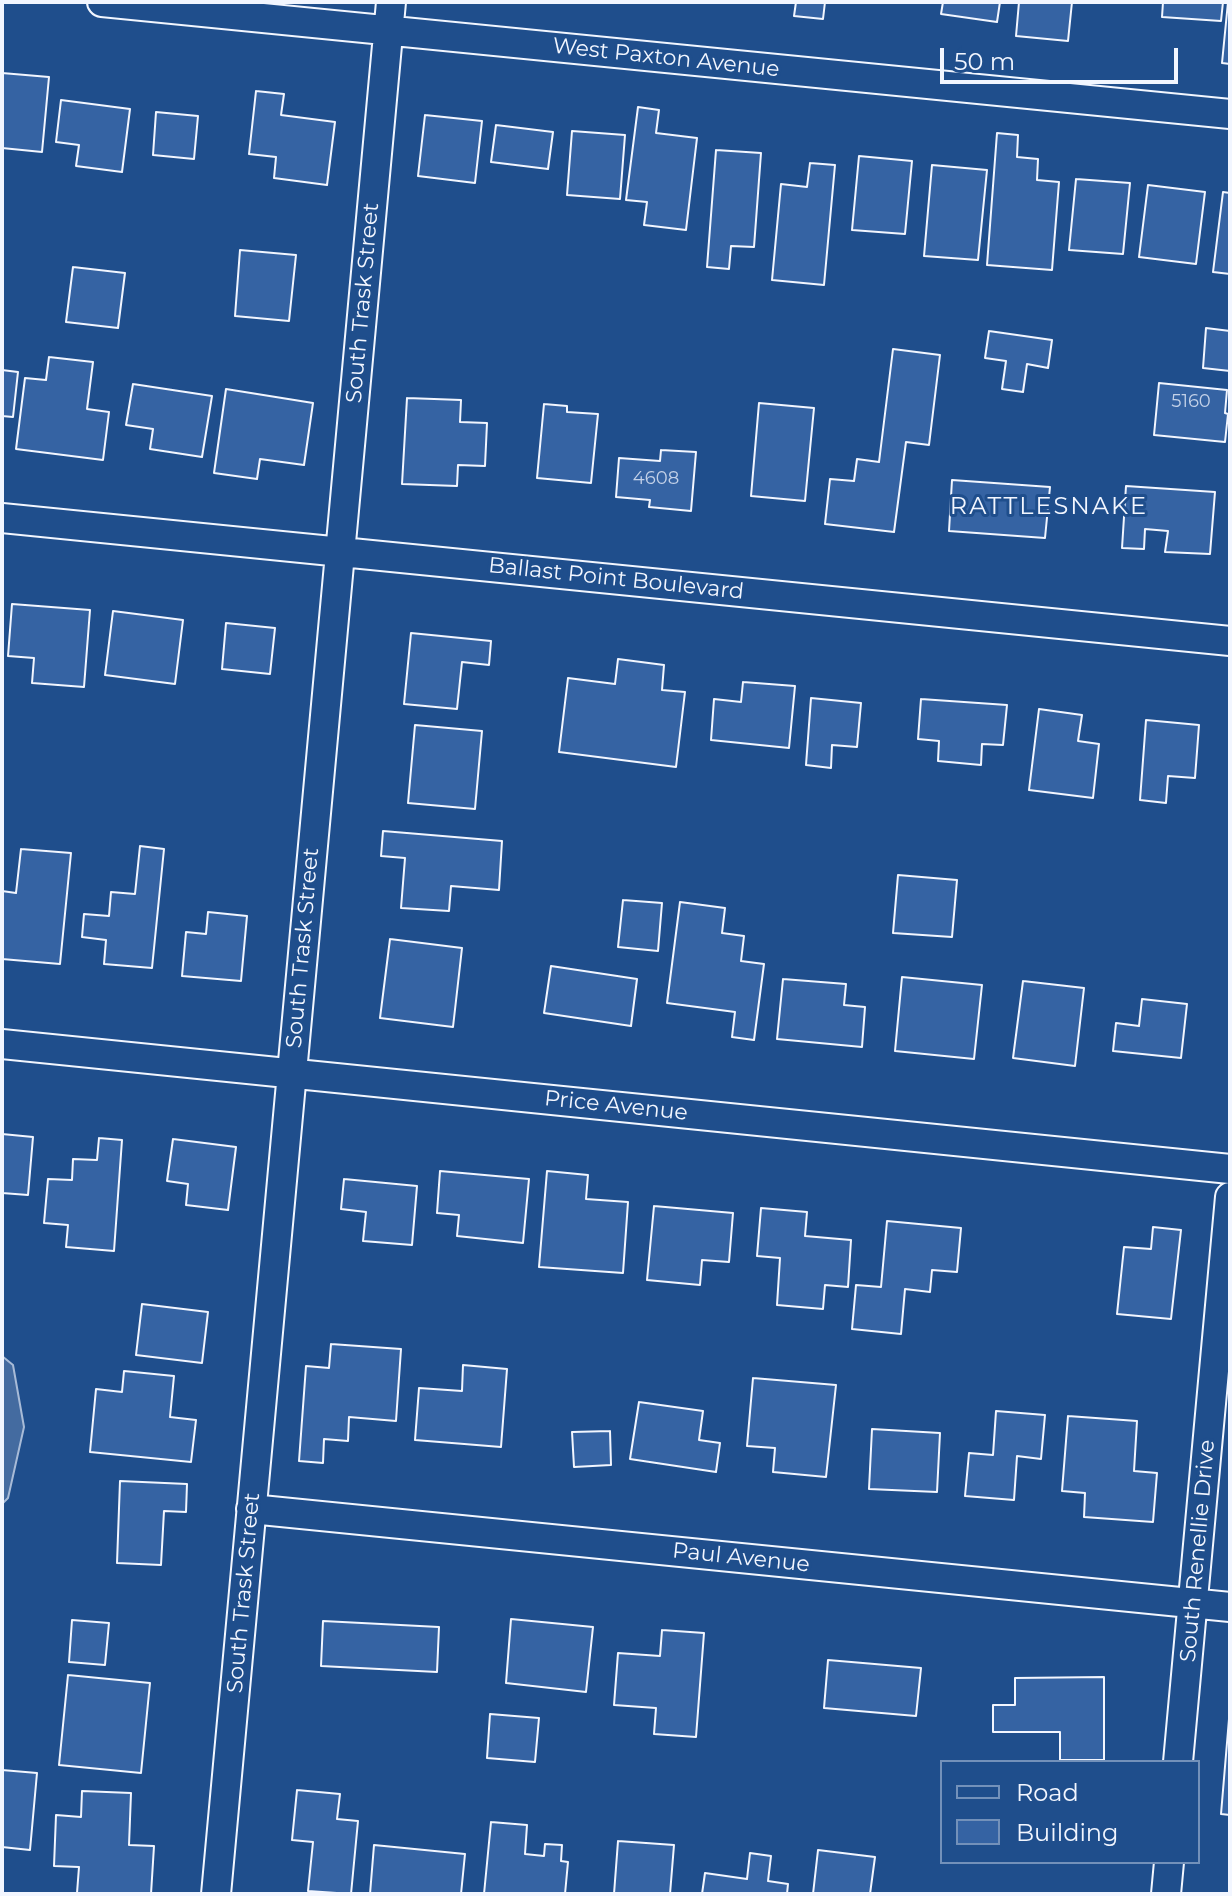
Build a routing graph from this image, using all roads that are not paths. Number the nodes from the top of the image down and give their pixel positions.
1 (102, 2) edge
2 (391, 2) edge
3 (388, 31) junction
4 (1230, 114) edge
5 (2, 518) edge
6 (340, 552) junction
7 (1230, 641) edge
8 (2, 1044) edge
9 (292, 1073) junction
10 (1230, 1169) edge
11 (1230, 1197) edge
12 (251, 1509) junction
13 (1193, 1603) junction
14 (1230, 1607) edge
15 (1178, 1760) edge
16 (1169, 1864) edge
17 (216, 1894) edge
18 (1166, 1894) edge

1 - 3 street, West Paxton Avenue
2 - 3 street, South Trask Street
3 - 4 street, West Paxton Avenue
3 - 6 street, South Trask Street
5 - 6 street, Ballast Point Boulevard
6 - 7 street, Ballast Point Boulevard
6 - 9 street, South Trask Street
8 - 9 street, Price Avenue
9 - 10 street, Price Avenue
9 - 12 street, South Trask Street
11 - 13 street, South Renellie Drive
12 - 13 street, Paul Avenue
12 - 17 street, South Trask Street
13 - 14 street, Paul Avenue
13 - 15 street, South Renellie Drive
16 - 18 street

